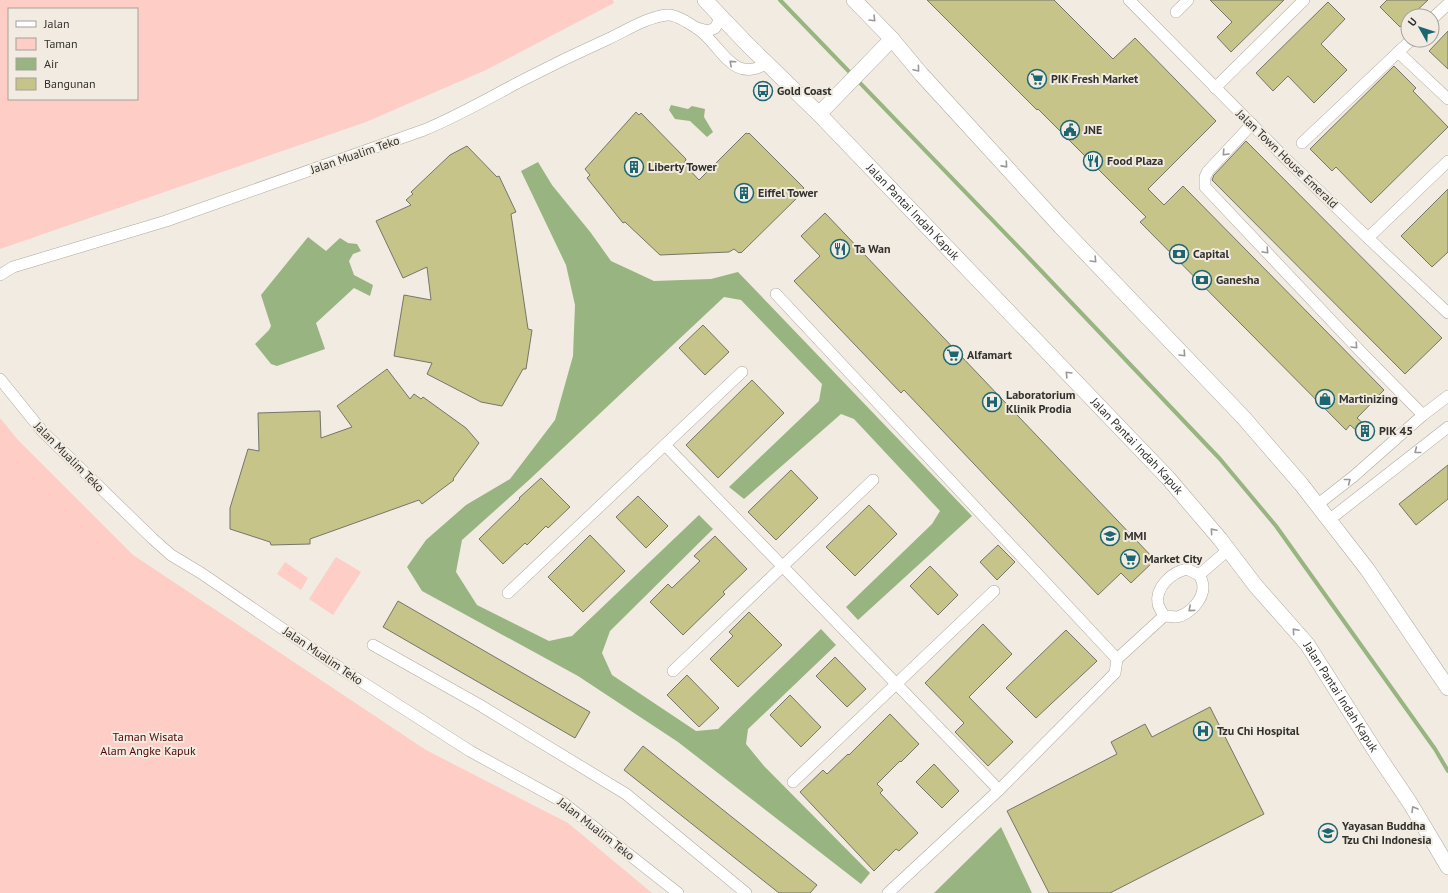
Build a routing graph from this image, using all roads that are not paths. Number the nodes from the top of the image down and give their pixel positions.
1 (705, 0) edge
2 (854, 0) edge
3 (1129, 0) edge
4 (1188, 0) edge
5 (1304, 0) edge
6 (1448, 4) edge
7 (715, 11) junction
8 (1176, 12) dead end
9 (1440, 12) edge
10 (696, 28) junction
11 (892, 39) junction
12 (1402, 48) edge
13 (1398, 52) junction
14 (767, 63) junction
15 (1215, 88) junction
16 (1448, 99) edge
17 (819, 114) junction
18 (1252, 124) junction
19 (1302, 144) dead end
20 (1448, 161) edge
21 (1368, 238) junction
22 (0, 275) edge
23 (776, 294) dead end
24 (1448, 313) edge
25 (742, 372) dead end
26 (0, 379) edge
27 (1448, 396) edge
28 (1423, 415) junction
29 (1448, 427) edge
30 (665, 445) junction
31 (873, 480) dead end
32 (1317, 504) junction
33 (1329, 520) junction
34 (1228, 550) junction
35 (782, 567) junction
36 (1200, 574) junction
37 (994, 591) dead end
38 (508, 592) dead end
39 (1164, 616) junction
40 (373, 645) dead end
41 (1117, 659) junction
42 (673, 671) dead end
43 (896, 684) junction
44 (1448, 688) edge
45 (793, 782) dead end
46 (999, 790) junction
47 (1448, 867) edge
48 (678, 893) edge
49 (746, 893) edge
50 (888, 893) edge

1 - 7 main road, Jalan Pantai Indah Kapuk
2 -> 11 main road
3 - 15 street, Jalan Town House Emerald
4 - 8 street
5 - 15 street
6 - 9 street
7 - 10 street
7 - 14 main road, Jalan Pantai Indah Kapuk
14 -> 10 street, Jalan Mualim Teko
10 - 22 street, Jalan Mualim Teko
11 - 17 main road
11 -> 32 main road
12 - 13 street
13 - 16 street
13 - 19 street
14 - 17 main road, Jalan Pantai Indah Kapuk
15 - 18 street, Jalan Town House Emerald
34 -> 17 main road, Jalan Pantai Indah Kapuk
18 - 21 street, Jalan Town House Emerald
18 -> 28 street
20 - 21 street
21 - 24 street, Jalan Town House Emerald
23 - 41 street
25 - 30 street
26 - 48 street, Jalan Mualim Teko
27 - 28 street
32 -> 28 street
29 -> 33 street
30 - 35 street
30 - 38 street
31 - 35 street
32 - 33 main road
33 - 44 main road
34 - 36 street
47 -> 34 main road, Jalan Pantai Indah Kapuk
35 - 42 street
35 - 43 street
36 -> 39 street
36 - 39 street
37 - 43 street
39 - 41 street
40 - 49 street
41 - 46 street
43 - 45 street
43 - 46 street
46 - 50 street

